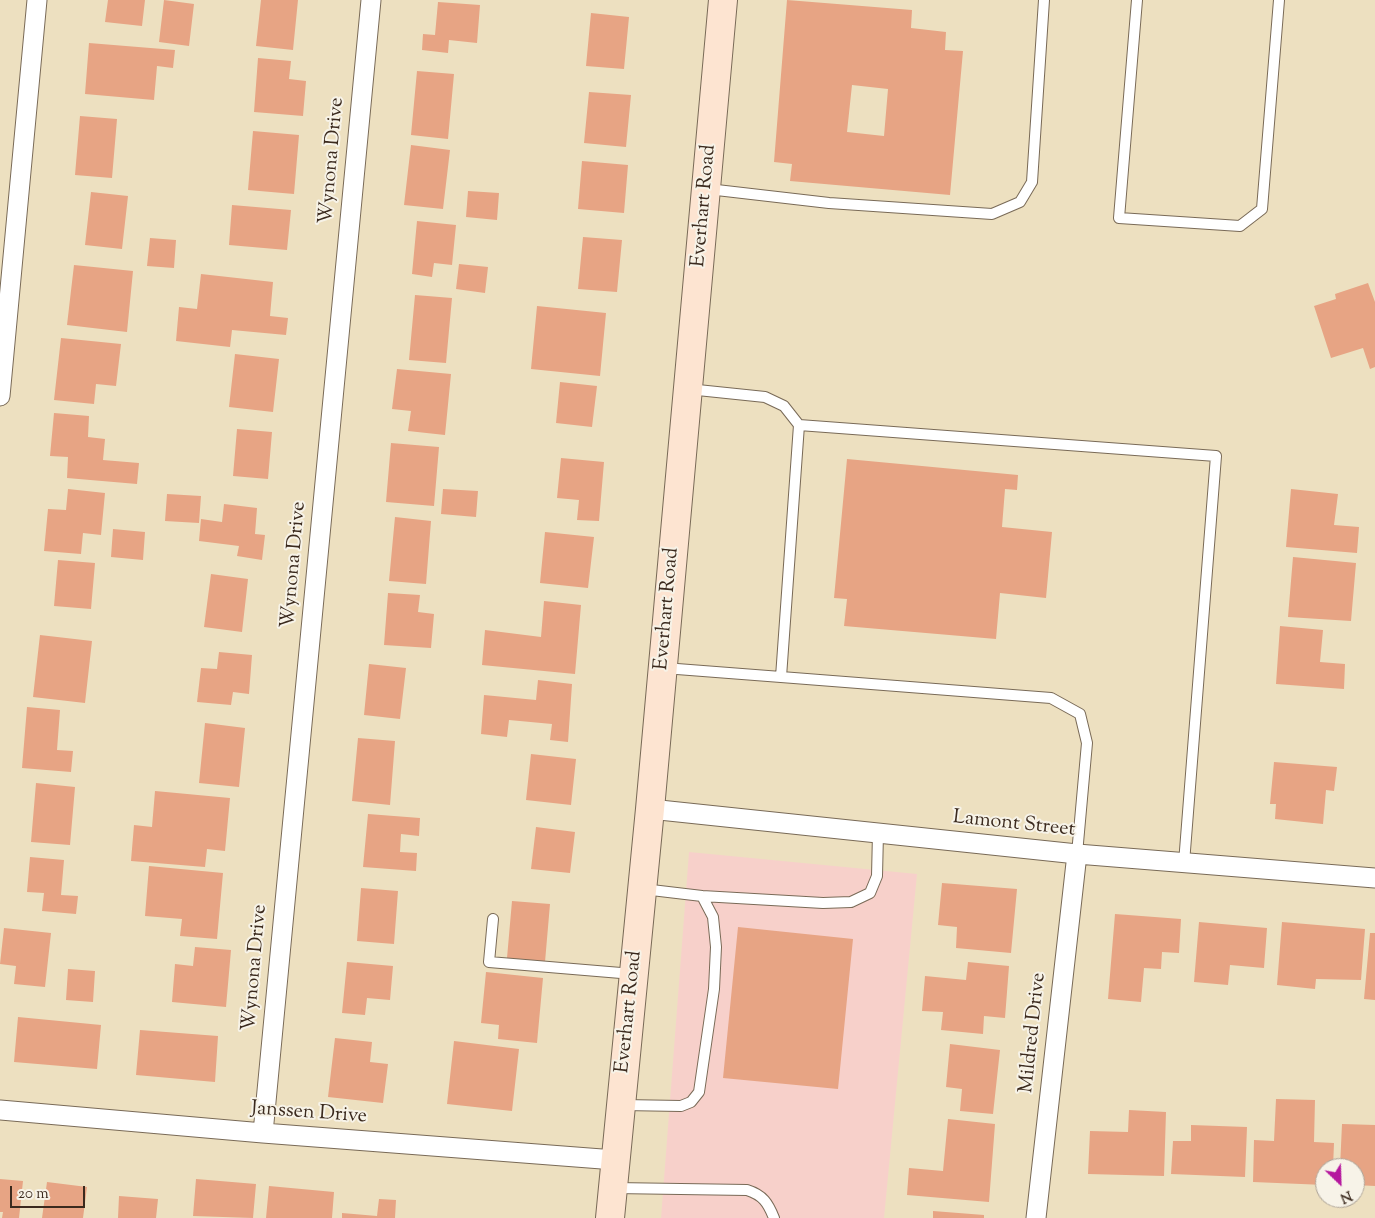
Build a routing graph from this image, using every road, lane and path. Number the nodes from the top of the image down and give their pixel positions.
1 (38, 0) edge
2 (371, 0) edge
3 (723, 0) edge
4 (1044, 0) edge
5 (1137, 0) edge
6 (1279, 0) edge
7 (706, 188) junction
8 (688, 388) junction
9 (0, 396) edge
10 (799, 424) junction
11 (663, 668) junction
12 (781, 677) junction
13 (650, 809) junction
14 (878, 833) junction
15 (1077, 854) junction
16 (1184, 863) junction
17 (1375, 878) edge
18 (642, 889) junction
19 (702, 896) junction
20 (493, 919) dead end
21 (634, 974) junction
22 (621, 1105) junction
23 (0, 1110) edge
24 (263, 1134) junction
25 (615, 1160) junction
26 (613, 1188) junction
27 (610, 1218) edge
28 (774, 1218) edge
29 (1036, 1218) edge

1 - 9 street
2 - 24 street, Wynona Drive
3 - 7 main road, Everhart Road
4 - 7 lane
5 - 6 lane
7 - 8 main road, Everhart Road
8 - 10 lane
8 - 11 main road, Everhart Road
10 - 12 lane
10 - 16 lane
11 - 12 lane
11 - 13 main road, Everhart Road
12 - 15 lane
13 - 14 street, Lamont Street
13 - 18 main road, Everhart Road
14 - 15 street, Lamont Street
14 - 19 lane
15 - 16 street, Lamont Street
15 - 29 street, Mildred Drive
16 - 17 street, Lamont Street
18 - 19 lane
18 - 21 main road, Everhart Road
19 - 22 lane
20 - 21 lane
21 - 22 main road, Everhart Road
22 - 25 main road, Everhart Road
23 - 24 street, Janssen Drive
24 - 25 street, Janssen Drive
25 - 26 main road, Everhart Road
26 - 27 main road, Everhart Road
26 - 28 lane

